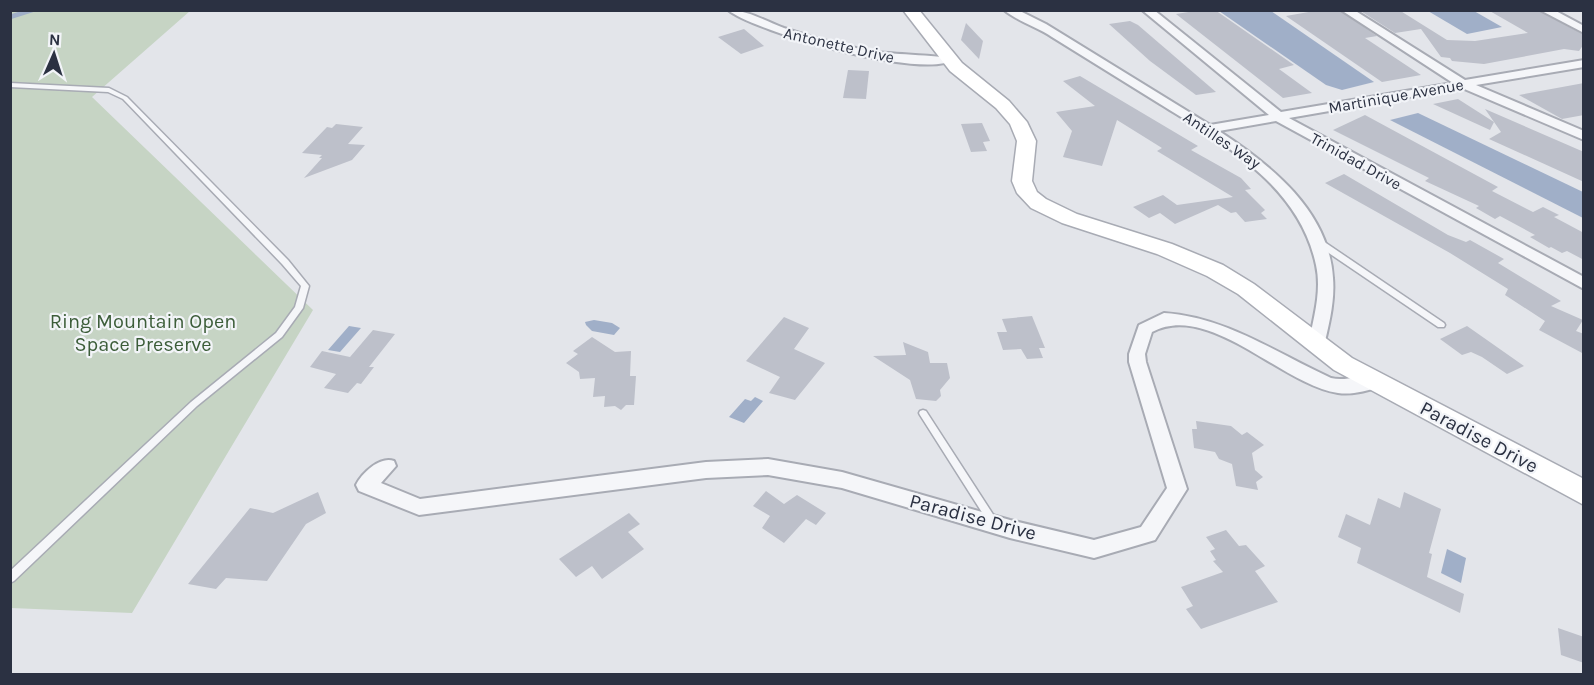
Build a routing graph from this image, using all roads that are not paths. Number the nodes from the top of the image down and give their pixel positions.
1 (733, 10) edge
2 (910, 10) edge
3 (1009, 10) edge
4 (1147, 10) edge
5 (1346, 10) edge
6 (1545, 10) edge
7 (1584, 30) edge
8 (948, 59) junction
9 (1584, 63) edge
10 (1463, 84) junction
11 (10, 85) edge
12 (1278, 116) junction
13 (1208, 129) junction
14 (1584, 136) edge
15 (1315, 238) junction
16 (1584, 284) edge
17 (1441, 325) dead end
18 (1316, 346) junction
19 (1374, 382) junction
20 (923, 413) dead end
21 (387, 466) dead end
22 (1584, 493) edge
23 (995, 525) junction
24 (10, 578) edge

1 - 8 street, Antonette Drive
2 - 8 street, Paradise Drive
3 - 13 street, Antilles Way
4 - 12 street, Trinidad Drive
5 - 10 street
6 - 7 street
8 - 18 street, Paradise Drive
9 - 10 street, Martinique Avenue
10 - 12 street, Martinique Avenue
10 - 14 street
11 - 24 lane
12 - 13 street, Martinique Avenue
12 - 16 street, Trinidad Drive
13 - 15 street, Antilles Way
15 - 17 lane
15 - 18 street, Antilles Way
18 - 19 street, Paradise Drive
19 - 22 street, Paradise Drive
19 - 23 street, Paradise Drive
20 - 23 lane
21 - 23 street, Paradise Drive

